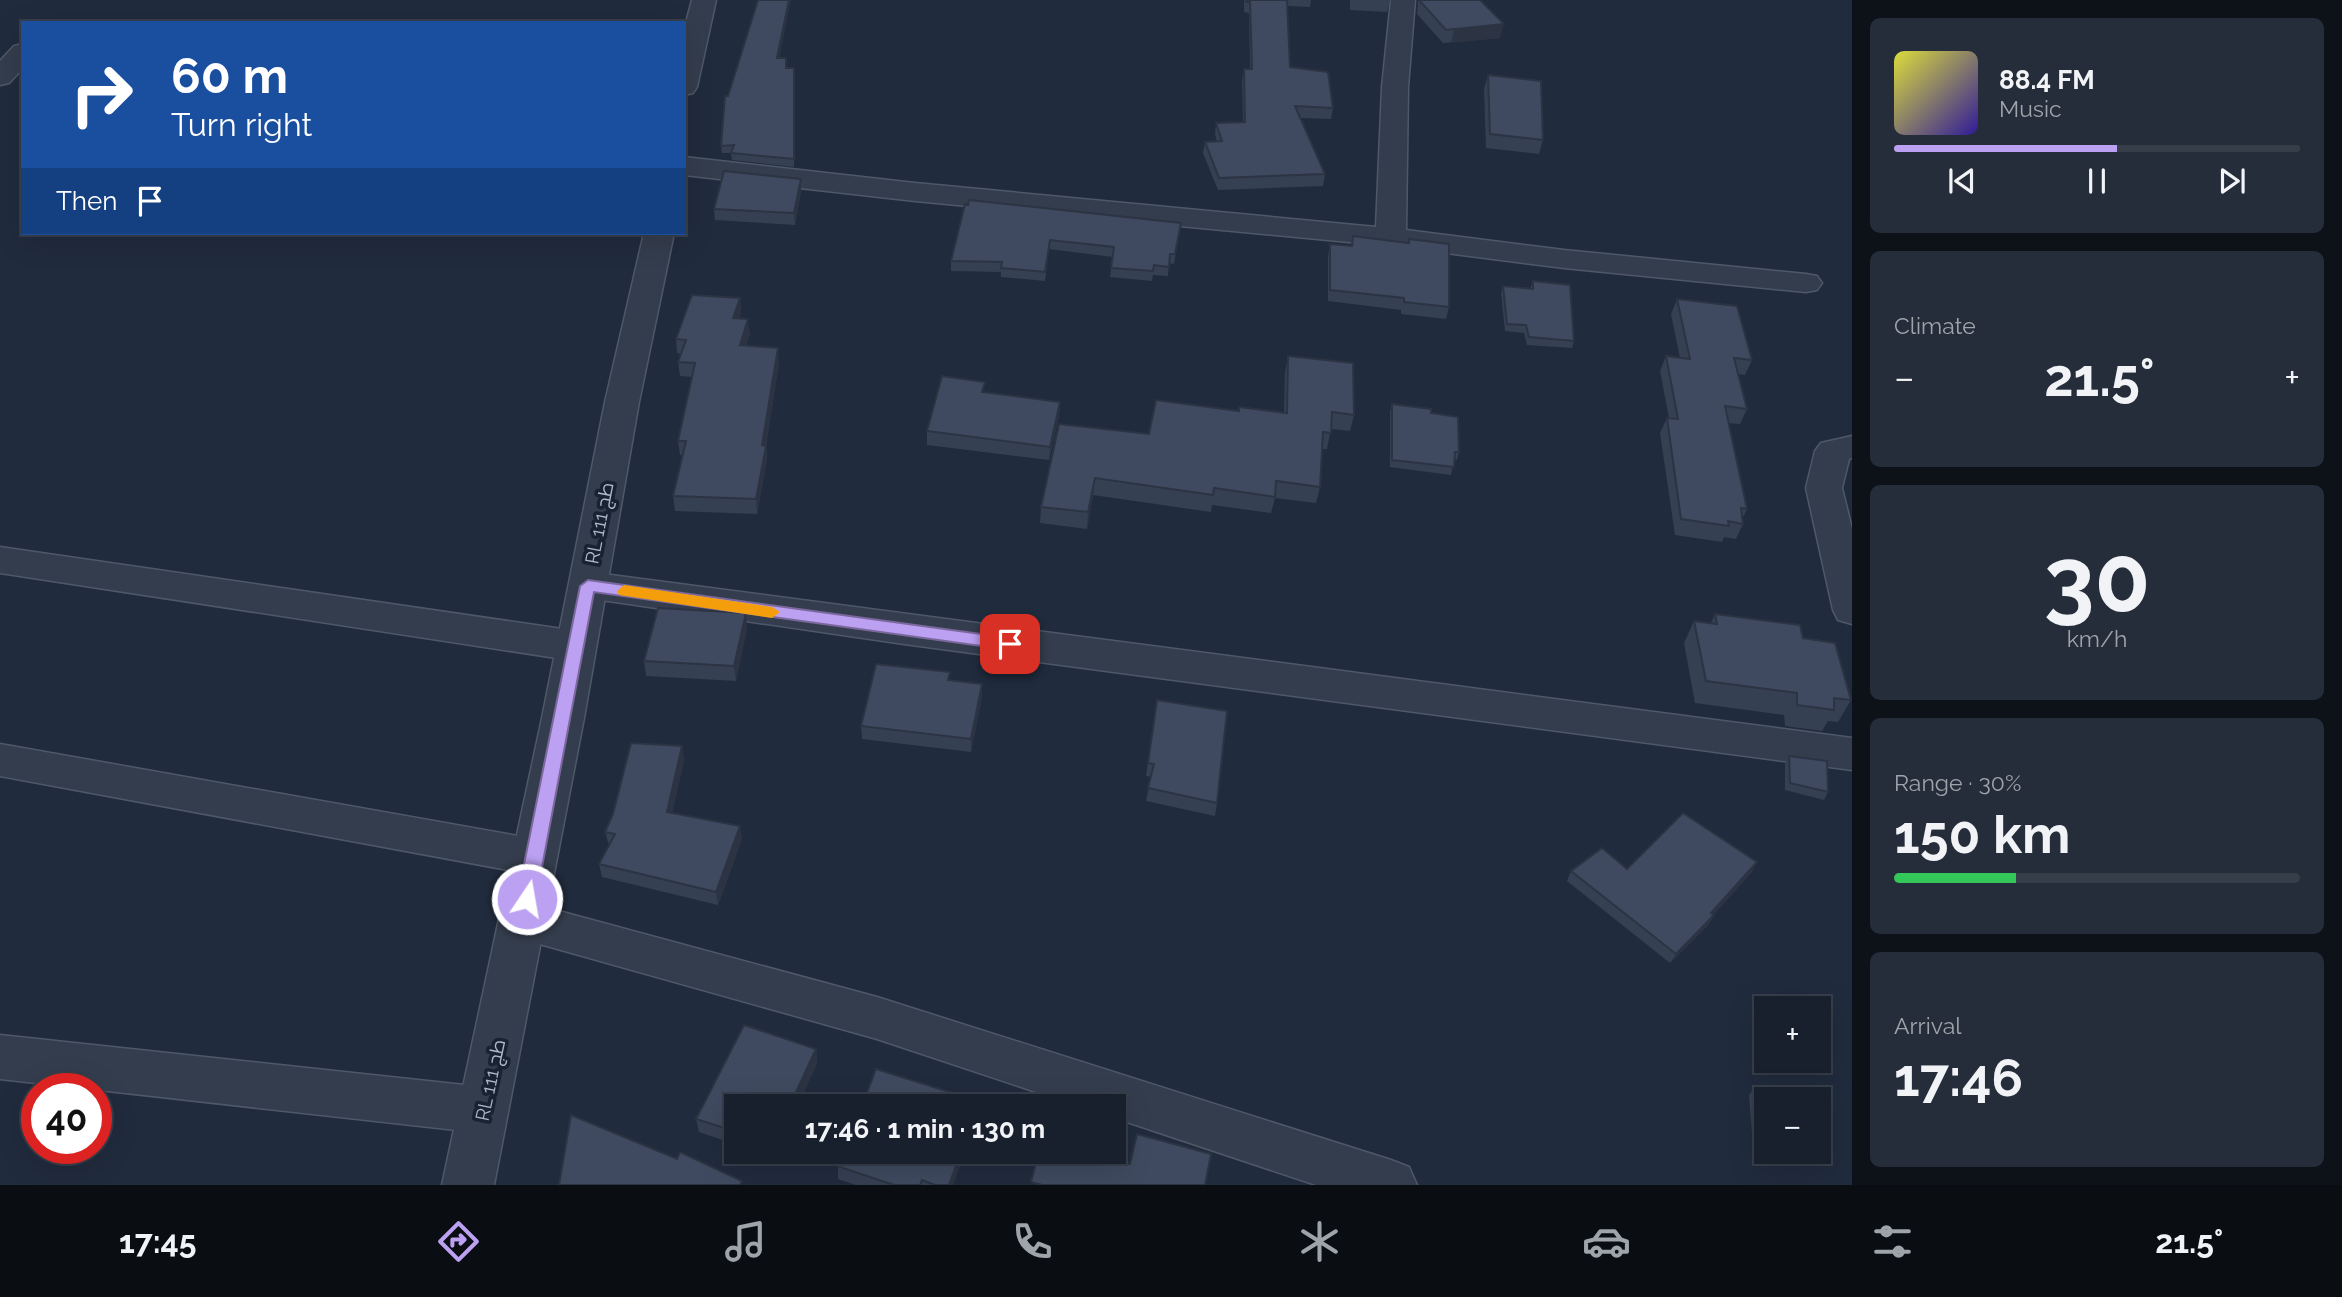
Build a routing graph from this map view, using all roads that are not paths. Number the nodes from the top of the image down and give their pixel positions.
1 (704, 0) edge
2 (1403, 0) edge
3 (21, 54) edge
4 (686, 71) edge
5 (0, 77) edge
6 (686, 166) edge
7 (659, 235) edge
8 (1391, 237) junction
9 (1806, 283) dead end
10 (1852, 447) edge
11 (0, 560) edge
12 (588, 586) junction
13 (1852, 610) edge
14 (576, 646) junction
15 (1852, 754) edge
16 (0, 760) edge
17 (535, 857) junction
18 (522, 920) junction
19 (0, 1057) edge
20 (483, 1110) junction
21 (468, 1185) edge
22 (1391, 1185) edge

1 - 4 street
2 - 8 street
3 - 5 street
6 - 8 street
7 - 12 street, RL طج 111
8 - 9 street
10 - 13 street
11 - 14 street
12 - 14 street, RL طج 111
12 - 15 street
14 - 17 street, RL طج 111
16 - 17 street
17 - 18 street, RL طج 111
18 - 20 street, RL طج 111
18 - 22 street
19 - 20 street
20 - 21 street, RL طج 111

